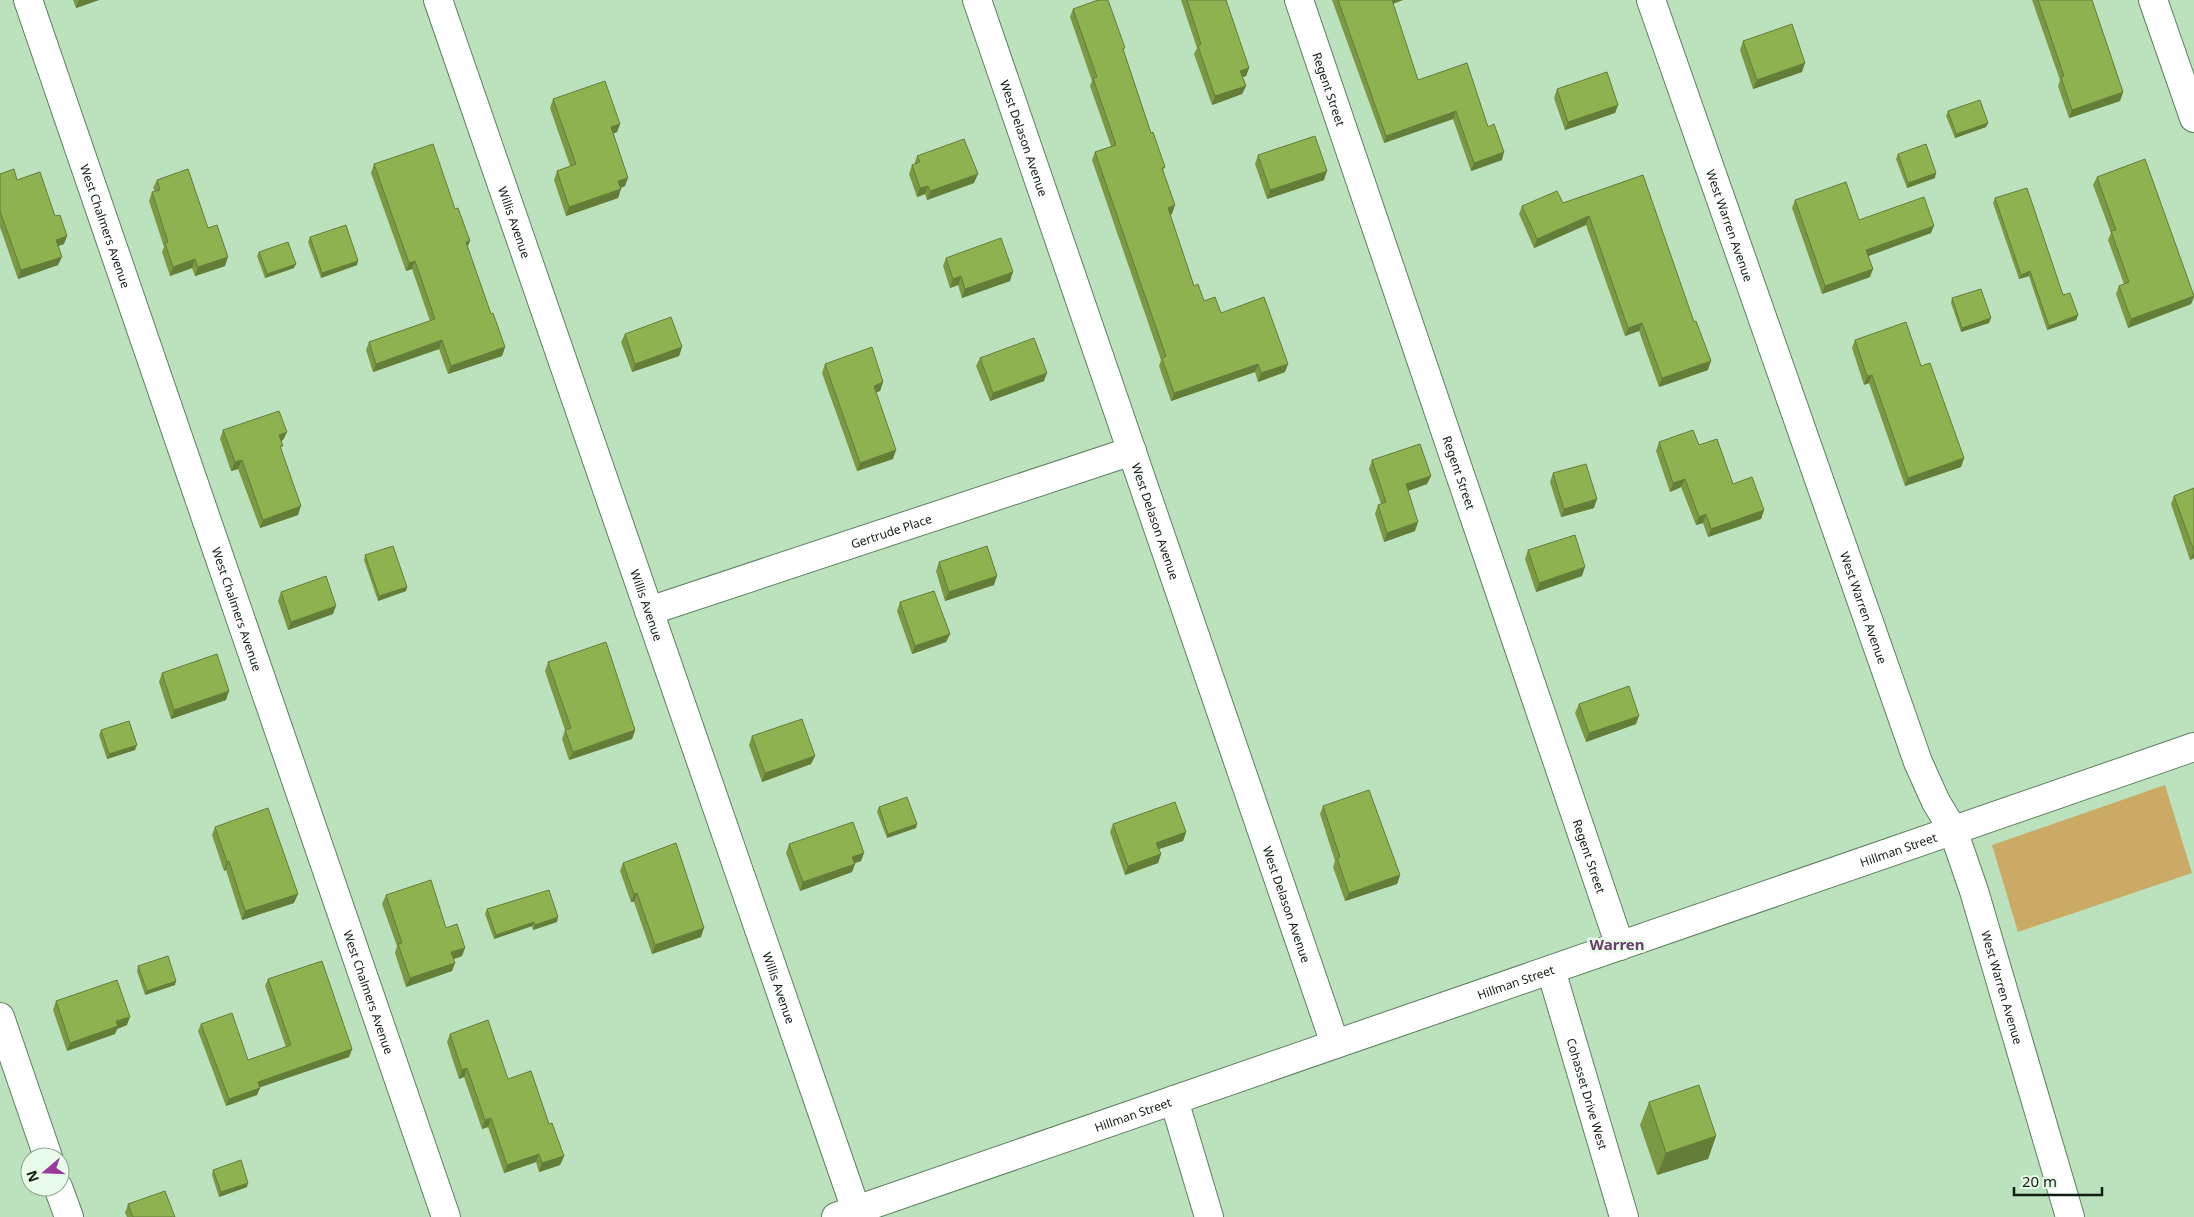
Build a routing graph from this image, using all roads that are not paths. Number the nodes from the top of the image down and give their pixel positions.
1 (28, 0) edge
2 (438, 0) edge
3 (977, 0) edge
4 (1299, 0) edge
5 (1651, 0) edge
6 (2152, 0) edge
7 (2194, 118) edge
8 (1132, 451) junction
9 (649, 610) junction
10 (2194, 747) edge
11 (1953, 830) junction
12 (1620, 946) junction
13 (1550, 970) junction
14 (0, 1017) edge
15 (1335, 1044) junction
16 (1174, 1100) junction
17 (45, 1147) edge
18 (62, 1197) edge
19 (846, 1213) edge
20 (69, 1217) edge
21 (446, 1217) edge
22 (1208, 1217) edge
23 (1624, 1217) edge
24 (2070, 1217) edge

1 - 21 street, West Chalmers Avenue
2 - 9 street, Willis Avenue
3 - 8 street, West Delason Avenue
4 - 12 street, Regent Street
5 - 11 street, West Warren Avenue
6 - 7 street
8 - 9 street, Gertrude Place
8 - 15 street, West Delason Avenue
9 - 19 street, Willis Avenue
10 - 11 street, Hillman Street
11 - 12 street, Hillman Street
11 - 24 street, West Warren Avenue
12 - 13 street, Hillman Street
13 - 15 street, Hillman Street
13 - 23 street, Cohasset Drive West
14 - 17 street
15 - 16 street, Hillman Street
16 - 19 street, Hillman Street
16 - 22 street
18 - 20 street

